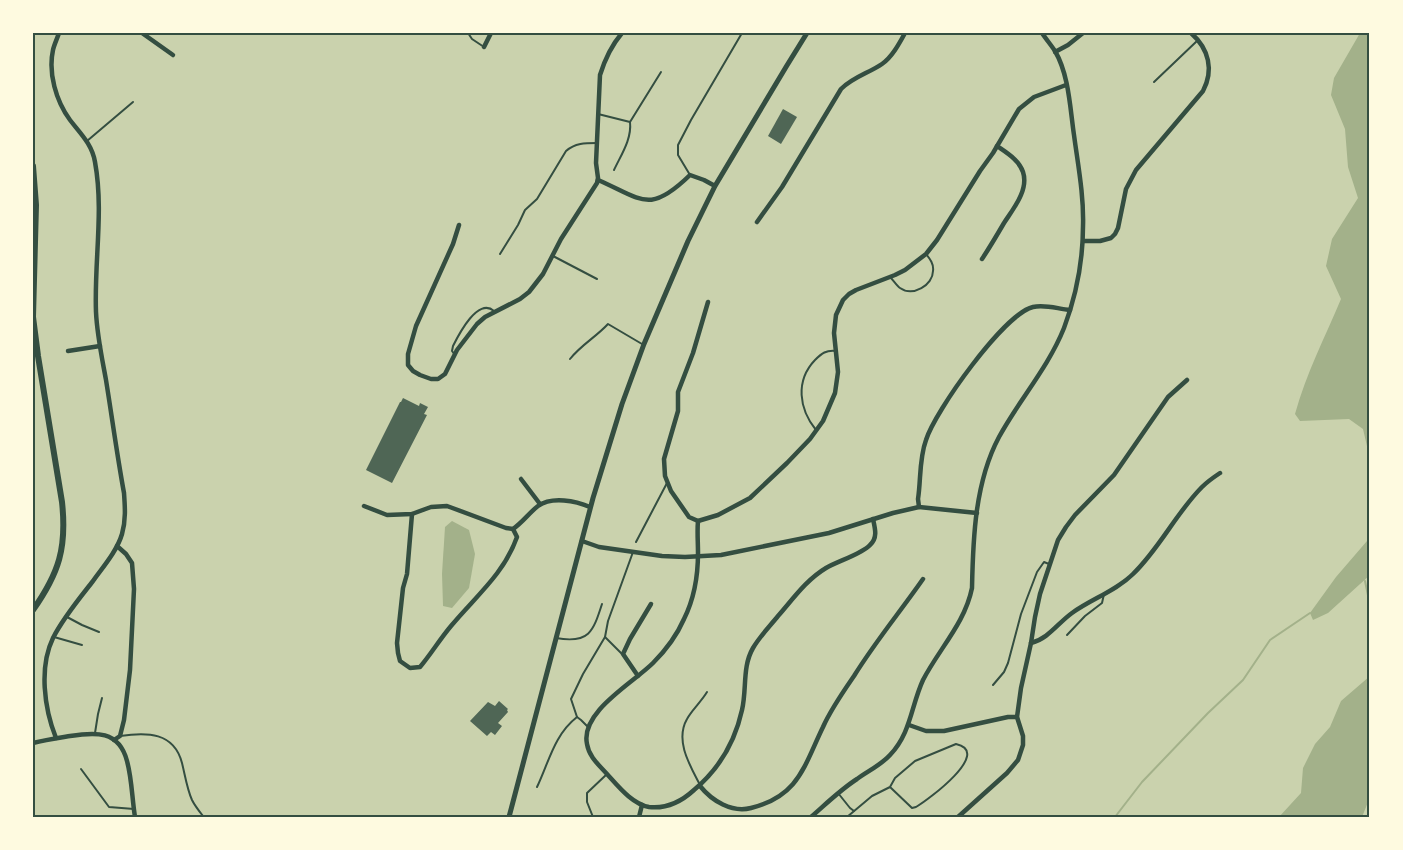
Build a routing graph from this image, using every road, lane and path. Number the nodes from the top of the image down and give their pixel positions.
1 (59, 33) edge
2 (142, 33) edge
3 (468, 33) edge
4 (491, 33) edge
5 (622, 33) edge
6 (742, 33) edge
7 (807, 33) edge
8 (905, 33) edge
9 (1042, 33) edge
10 (1083, 33) edge
11 (1191, 33) edge
12 (1198, 40) junction
13 (484, 47) joint
14 (1055, 52) junction
15 (173, 55) dead end
16 (661, 72) dead end
17 (1154, 82) dead end
18 (1066, 85) junction
19 (133, 102) dead end
20 (598, 114) junction
21 (630, 122) junction
22 (87, 141) junction
23 (597, 144) junction
24 (997, 146) junction
25 (33, 166) edge
26 (614, 170) dead end
27 (690, 175) junction
28 (598, 180) junction
29 (715, 186) junction
30 (757, 222) dead end
31 (459, 225) dead end
32 (34, 234) edge
33 (1083, 241) junction
34 (500, 254) dead end
35 (926, 254) junction
36 (553, 256) junction
37 (982, 259) dead end
38 (890, 277) junction
39 (597, 279) dead end
40 (708, 302) dead end
41 (1070, 310) junction
42 (495, 311) junction
43 (33, 317) edge
44 (644, 345) junction
45 (100, 346) junction
46 (68, 351) dead end
47 (836, 351) junction
48 (455, 355) junction
49 (35, 356) edge
50 (570, 359) dead end
51 (1187, 380) dead end
52 (817, 430) junction
53 (1220, 473) dead end
54 (521, 479) dead end
55 (667, 483) junction
56 (540, 504) junction
57 (364, 506) dead end
58 (590, 507) junction
59 (919, 507) junction
60 (977, 513) junction
61 (412, 514) junction
62 (873, 519) junction
63 (698, 521) junction
64 (513, 529) junction
65 (582, 541) junction
66 (636, 542) dead end
67 (117, 546) junction
68 (633, 552) junction
69 (698, 557) junction
70 (1049, 564) junction
71 (923, 579) dead end
72 (1104, 594) junction
73 (602, 604) dead end
74 (651, 604) dead end
75 (33, 610) edge
76 (67, 617) junction
77 (99, 632) dead end
78 (1067, 635) dead end
79 (605, 637) junction
80 (54, 638) junction
81 (556, 638) junction
82 (1031, 643) junction
83 (82, 645) dead end
84 (623, 654) junction
85 (638, 676) junction
86 (993, 685) dead end
87 (707, 692) dead end
88 (102, 698) dead end
89 (577, 717) junction
90 (1017, 717) junction
91 (909, 725) junction
92 (588, 728) junction
93 (95, 733) junction
94 (120, 736) junction
95 (53, 738) junction
96 (114, 740) junction
97 (33, 743) edge
98 (81, 769) dead end
99 (607, 774) junction
100 (700, 786) junction
101 (537, 787) dead end
102 (890, 787) junction
103 (838, 793) junction
104 (642, 805) junction
105 (134, 809) junction
106 (854, 811) junction
107 (203, 816) edge
108 (135, 817) edge
109 (509, 817) edge
110 (593, 817) edge
111 (639, 817) edge
112 (811, 817) edge
113 (847, 817) edge
114 (958, 817) edge

1 - 22 street
2 - 15 street
3 - 13 lane
4 - 13 street
5 - 20 street
6 - 27 lane
7 - 29 street
8 - 30 street
9 - 14 street
10 - 14 street
11 - 12 street
12 - 17 lane
12 - 33 street
14 - 18 street
16 - 21 lane
18 - 24 street
18 - 33 street
19 - 22 lane
20 - 21 lane
20 - 23 street
21 - 26 lane
22 - 45 street
23 - 28 street
23 - 34 lane
24 - 35 street
24 - 37 street
25 - 32 main road
27 - 28 street
27 - 29 street
28 - 36 street
29 - 44 street
31 - 48 street
32 - 43 main road
33 - 41 street
35 - 38 street
35 - 38 lane
36 - 39 lane
36 - 42 street
38 - 47 street
40 - 55 street
41 - 59 street
41 - 60 street
42 - 48 street
42 - 48 lane
43 - 49 main road
44 - 50 lane
44 - 58 street
45 - 46 street
45 - 67 street
47 - 52 street
47 - 52 lane
49 - 75 main road
51 - 70 street
52 - 63 street
53 - 72 street
54 - 56 street
55 - 63 street
55 - 66 lane
56 - 58 street
56 - 64 street
57 - 61 street
58 - 65 street
59 - 60 street
59 - 62 street
60 - 91 street
61 - 64 street
61 - 64 street
62 - 69 street
62 - 100 street
63 - 69 street
65 - 68 street
65 - 81 street
67 - 76 street
67 - 94 street
68 - 69 street
68 - 79 lane
69 - 85 street
70 - 82 street
70 - 86 lane
71 - 100 street
72 - 78 lane
72 - 82 street
73 - 81 lane
74 - 84 street
76 - 77 lane
76 - 80 street
79 - 84 lane
79 - 89 lane
80 - 83 lane
80 - 95 street
81 - 109 street
82 - 90 street
84 - 85 street
85 - 92 street
87 - 100 lane
88 - 93 lane
89 - 92 lane
89 - 101 lane
90 - 91 street
90 - 114 street
91 - 103 street
92 - 99 street
93 - 95 street
93 - 96 street
94 - 96 street
94 - 107 lane
95 - 97 street
96 - 105 street
98 - 105 lane
99 - 104 street
99 - 110 lane
100 - 104 street
102 - 102 lane
102 - 106 lane
103 - 106 lane
103 - 112 street
104 - 111 street
105 - 108 street
106 - 113 lane

